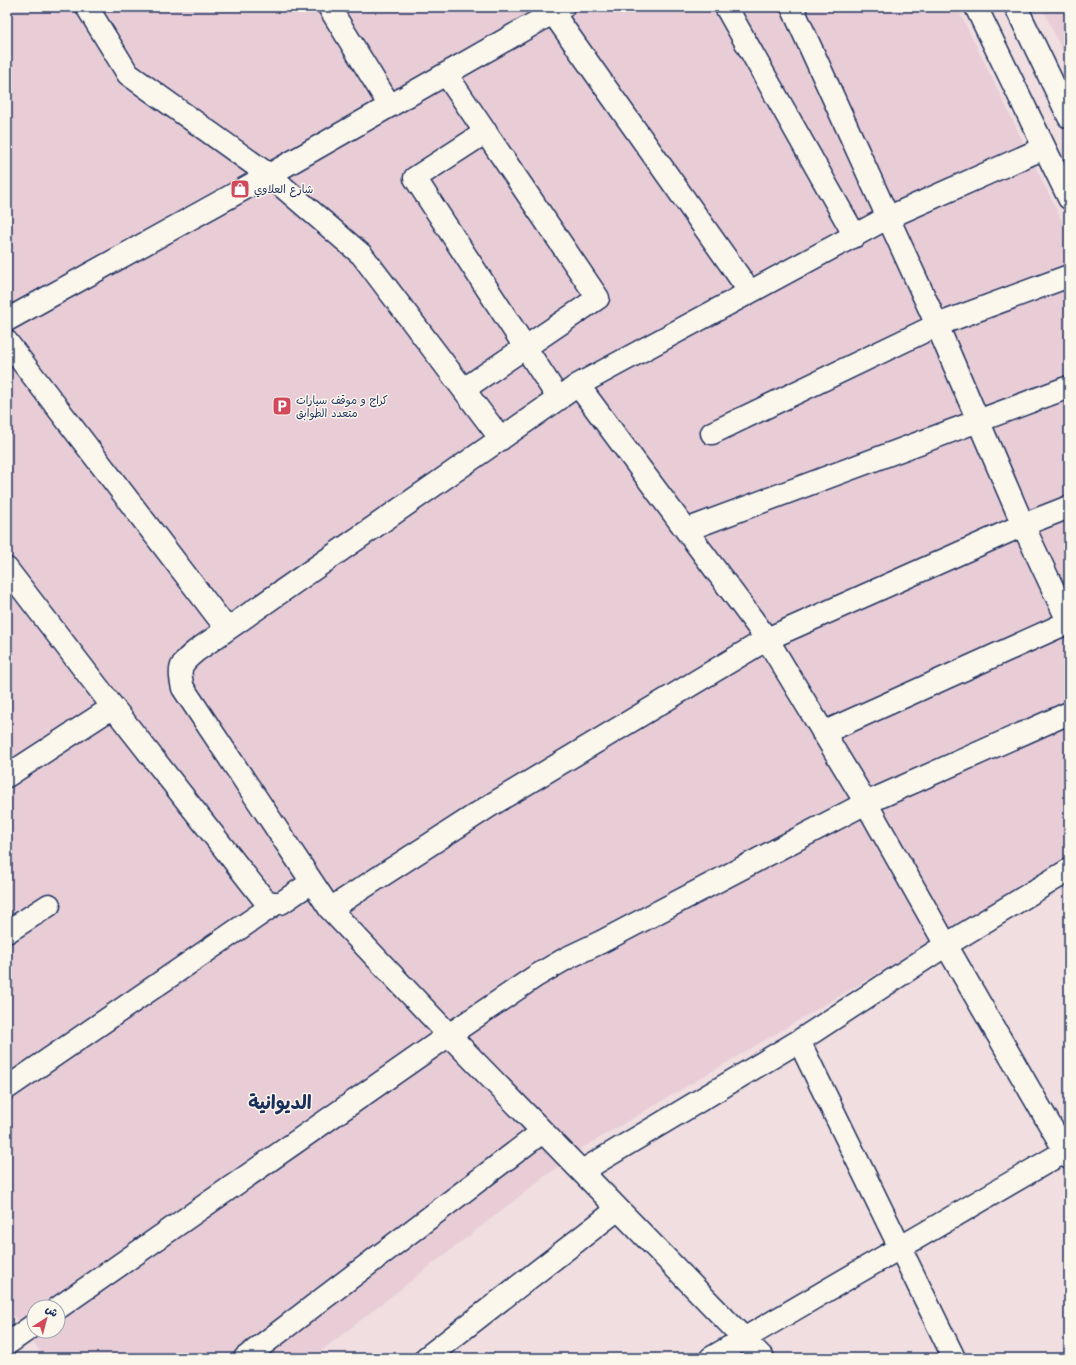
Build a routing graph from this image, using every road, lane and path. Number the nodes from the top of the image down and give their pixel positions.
1 (87, 7) edge
2 (329, 7) edge
3 (726, 7) edge
4 (792, 7) edge
5 (976, 7) edge
6 (1016, 7) edge
7 (558, 10) edge
8 (446, 74) junction
9 (390, 106) junction
10 (1069, 117) edge
11 (486, 132) junction
12 (1044, 148) junction
13 (269, 175) junction
14 (1069, 198) edge
15 (887, 218) junction
16 (855, 236) junction
17 (1069, 276) edge
18 (750, 292) junction
19 (7, 320) edge
20 (937, 325) junction
21 (7, 342) edge
22 (525, 347) junction
23 (578, 385) junction
24 (1069, 387) edge
25 (464, 389) junction
26 (559, 399) junction
27 (977, 421) junction
28 (712, 433) dead end
29 (501, 439) junction
30 (1069, 507) edge
31 (1023, 525) junction
32 (686, 530) junction
33 (7, 569) edge
34 (1069, 623) edge
35 (227, 629) junction
36 (767, 639) junction
37 (113, 707) junction
38 (1069, 714) edge
39 (823, 733) junction
40 (7, 776) edge
41 (866, 803) junction
42 (1069, 870) edge
43 (312, 882) junction
44 (276, 904) junction
45 (50, 905) dead end
46 (330, 909) junction
47 (7, 932) edge
48 (946, 945) junction
49 (449, 1035) junction
50 (799, 1041) junction
51 (7, 1088) edge
52 (542, 1132) junction
53 (1068, 1153) edge
54 (582, 1171) junction
55 (618, 1209) junction
56 (899, 1248) junction
57 (66, 1302) edge
58 (26, 1331) edge
59 (745, 1338) junction
60 (7, 1344) edge
61 (245, 1358) edge
62 (426, 1358) edge
63 (711, 1358) edge
64 (763, 1358) edge
65 (954, 1358) edge

1 - 13 street
2 - 9 street
3 - 16 street
4 - 15 street
5 - 12 street
6 - 10 street
7 - 8 street
7 - 18 street
8 - 9 street
8 - 11 street
9 - 13 street
11 - 22 street
11 - 22 street
12 - 14 street
12 - 15 street
13 - 19 street
13 - 25 street
15 - 16 street
15 - 20 street
16 - 18 street
17 - 20 street
18 - 23 street
20 - 27 street
20 - 28 street
21 - 35 street
22 - 25 street
22 - 26 street
23 - 26 street
23 - 32 street
24 - 27 street
25 - 29 street
26 - 29 street
27 - 31 street
27 - 32 street
29 - 35 street
30 - 31 street
31 - 34 street
31 - 36 street
32 - 36 street
33 - 37 street
34 - 39 street
35 - 43 street
36 - 39 street
36 - 46 street
37 - 40 street
37 - 44 street
38 - 41 street
39 - 41 street
41 - 48 street
41 - 49 street
42 - 48 street
43 - 44 street
43 - 46 street
44 - 51 street
45 - 47 street
46 - 49 street
48 - 50 street
48 - 53 street
49 - 52 street
49 - 57 street
50 - 54 street
50 - 56 street
52 - 54 street
52 - 61 street
53 - 56 street
54 - 55 street
55 - 59 street
55 - 62 street
56 - 59 street
56 - 65 street
58 - 60 street
59 - 63 street
59 - 64 street

